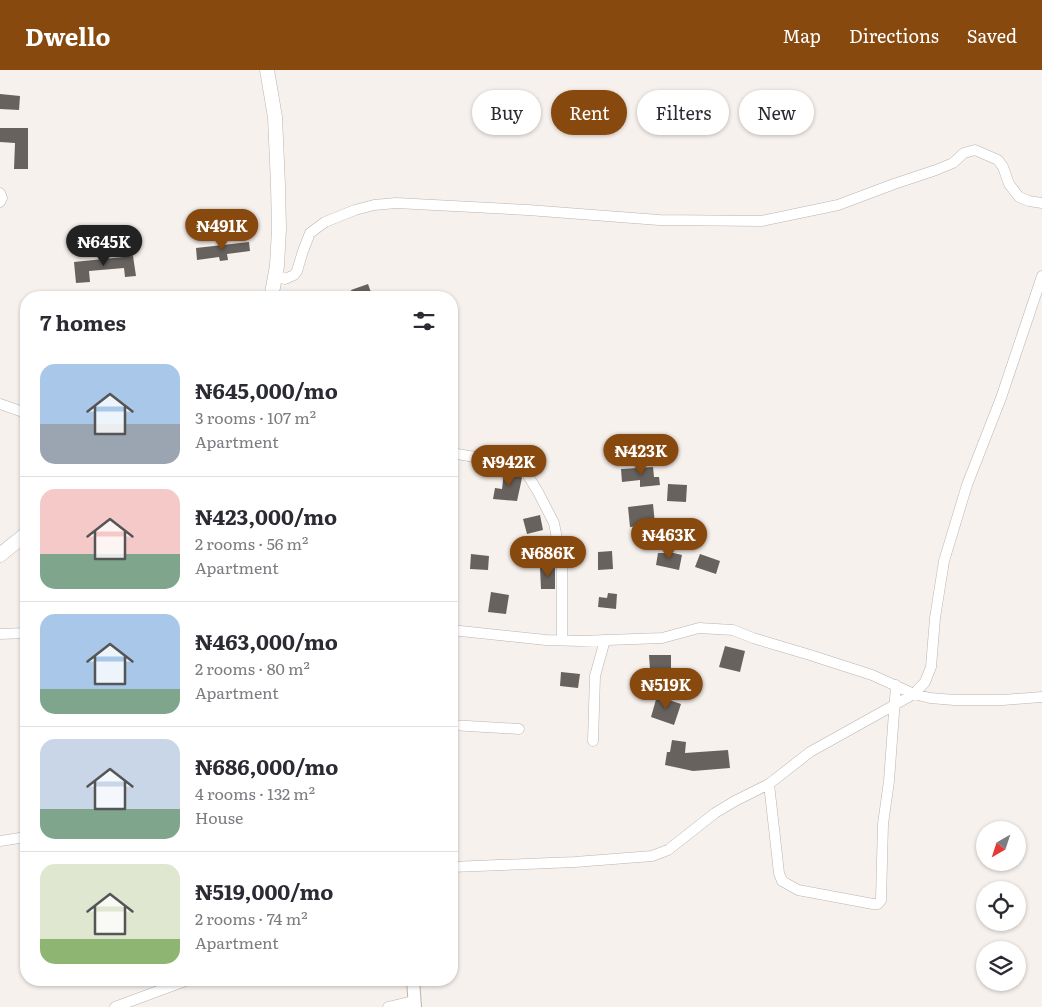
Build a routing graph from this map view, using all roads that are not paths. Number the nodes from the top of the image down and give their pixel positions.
1 (267, 70) edge
2 (0, 193) edge
3 (0, 202) edge
4 (1042, 203) edge
5 (275, 275) junction
6 (1042, 276) edge
7 (272, 291) edge
8 (0, 404) edge
9 (20, 410) edge
10 (458, 454) edge
11 (20, 539) edge
12 (0, 555) edge
13 (458, 631) edge
14 (20, 633) edge
15 (0, 634) edge
16 (562, 640) junction
17 (605, 640) junction
18 (896, 685) junction
19 (914, 694) junction
20 (1042, 697) edge
21 (893, 706) junction
22 (458, 725) edge
23 (519, 729) dead end
24 (593, 741) dead end
25 (769, 784) junction
26 (20, 838) edge
27 (0, 841) edge
28 (458, 867) edge
29 (172, 986) edge
30 (412, 986) edge
31 (414, 1004) edge
32 (115, 1007) edge
33 (388, 1007) edge

1 - 5 main road
2 - 3 street
4 - 5 street
5 - 7 main road
6 - 19 street
8 - 9 street
10 - 16 street
11 - 12 main road
13 - 16 street
14 - 15 street
16 - 17 street
17 - 18 street
17 - 24 street
18 - 19 street
18 - 21 street
19 - 20 street
19 - 21 street
21 - 25 street
21 - 25 street
22 - 23 street
25 - 28 street
26 - 27 street
29 - 32 street
30 - 31 street
31 - 33 street

